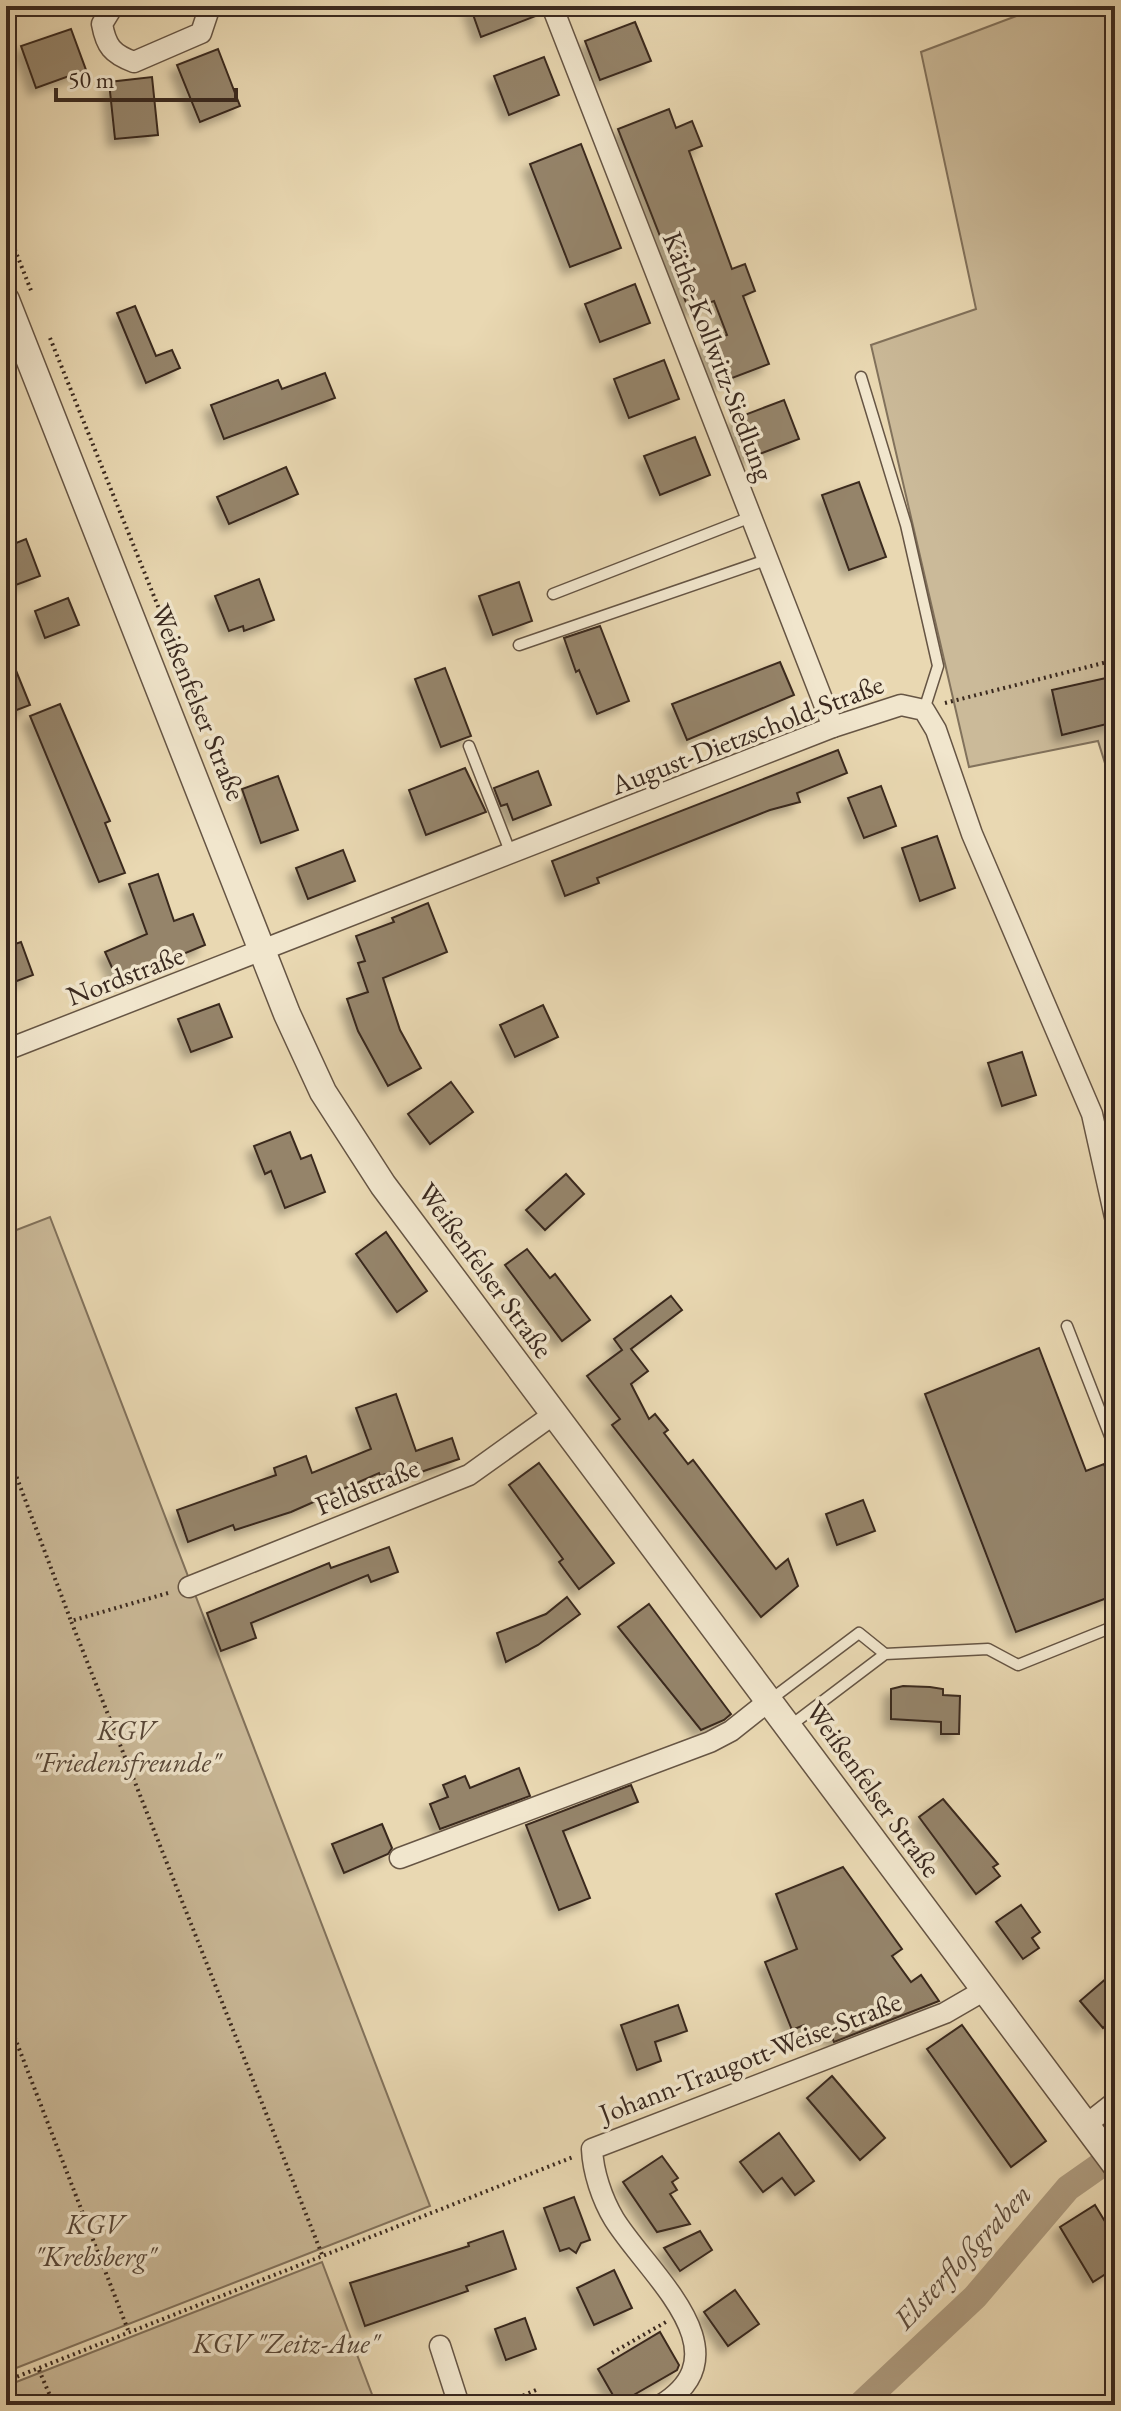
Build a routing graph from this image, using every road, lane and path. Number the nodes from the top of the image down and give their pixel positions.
1 (113, 6) edge
2 (210, 6) edge
3 (552, 6) edge
4 (6, 227) edge
5 (34, 298) dead end
6 (6, 300) edge
7 (46, 327) dead end
8 (861, 377) dead end
9 (751, 517) junction
10 (769, 559) junction
11 (553, 594) dead end
12 (519, 645) dead end
13 (1115, 660) edge
14 (924, 710) junction
15 (201, 727) dead end
16 (833, 727) junction
17 (469, 746) dead end
18 (511, 854) junction
19 (263, 950) junction
20 (6, 1050) edge
21 (1115, 1217) edge
22 (1067, 1326) dead end
23 (554, 1414) junction
24 (6, 1449) edge
25 (1115, 1449) edge
26 (189, 1587) joint
27 (71, 1621) junction
28 (1115, 1626) edge
29 (885, 1654) junction
30 (770, 1700) junction
31 (790, 1726) junction
32 (400, 1858) dead end
33 (983, 1991) junction
34 (6, 2015) edge
35 (1115, 2102) edge
36 (1087, 2124) junction
37 (592, 2149) junction
38 (1110, 2156) edge
39 (323, 2257) junction
40 (682, 2313) junction
41 (129, 2330) junction
42 (440, 2346) dead end
43 (612, 2353) dead end
44 (39, 2370) junction
45 (6, 2381) edge
46 (536, 2390) dead end
47 (54, 2405) edge
48 (459, 2405) edge
49 (501, 2405) edge
50 (661, 2405) edge

1 - 2 street
3 - 9 street, Käthe-Kollwitz-Siedlung
4 - 5 path
6 - 19 street, Weißenfelser Straße
7 - 15 path
8 - 14 lane
9 - 10 street, Käthe-Kollwitz-Siedlung
9 - 11 lane
10 - 12 lane
10 - 16 street, Käthe-Kollwitz-Siedlung
13 - 14 path
14 - 16 street, August-Dietzschold-Straße
14 - 21 street, August-Dietzschold-Straße
16 - 18 street, August-Dietzschold-Straße
17 - 18 lane
18 - 19 street, August-Dietzschold-Straße
19 - 20 street, Nordstraße
19 - 23 street, Weißenfelser Straße
22 - 25 lane
23 - 26 street, Feldstraße
23 - 30 street, Weißenfelser Straße
24 - 27 path
26 - 27 path
27 - 39 path
28 - 29 lane
29 - 30 lane
29 - 31 lane
30 - 31 street, Weißenfelser Straße
30 - 32 street
31 - 33 street, Weißenfelser Straße
33 - 36 street, Weißenfelser Straße
33 - 37 street, Johann-Traugott-Weise-Straße
34 - 41 path
35 - 36 street
36 - 38 street, Weißenfelser Straße
37 - 39 path
37 - 40 street, Johann-Traugott-Weise-Straße
39 - 41 path
40 - 43 path
40 - 50 street, Johann-Traugott-Weise-Straße
41 - 44 path
42 - 48 street
44 - 45 path
44 - 47 path
46 - 49 path

